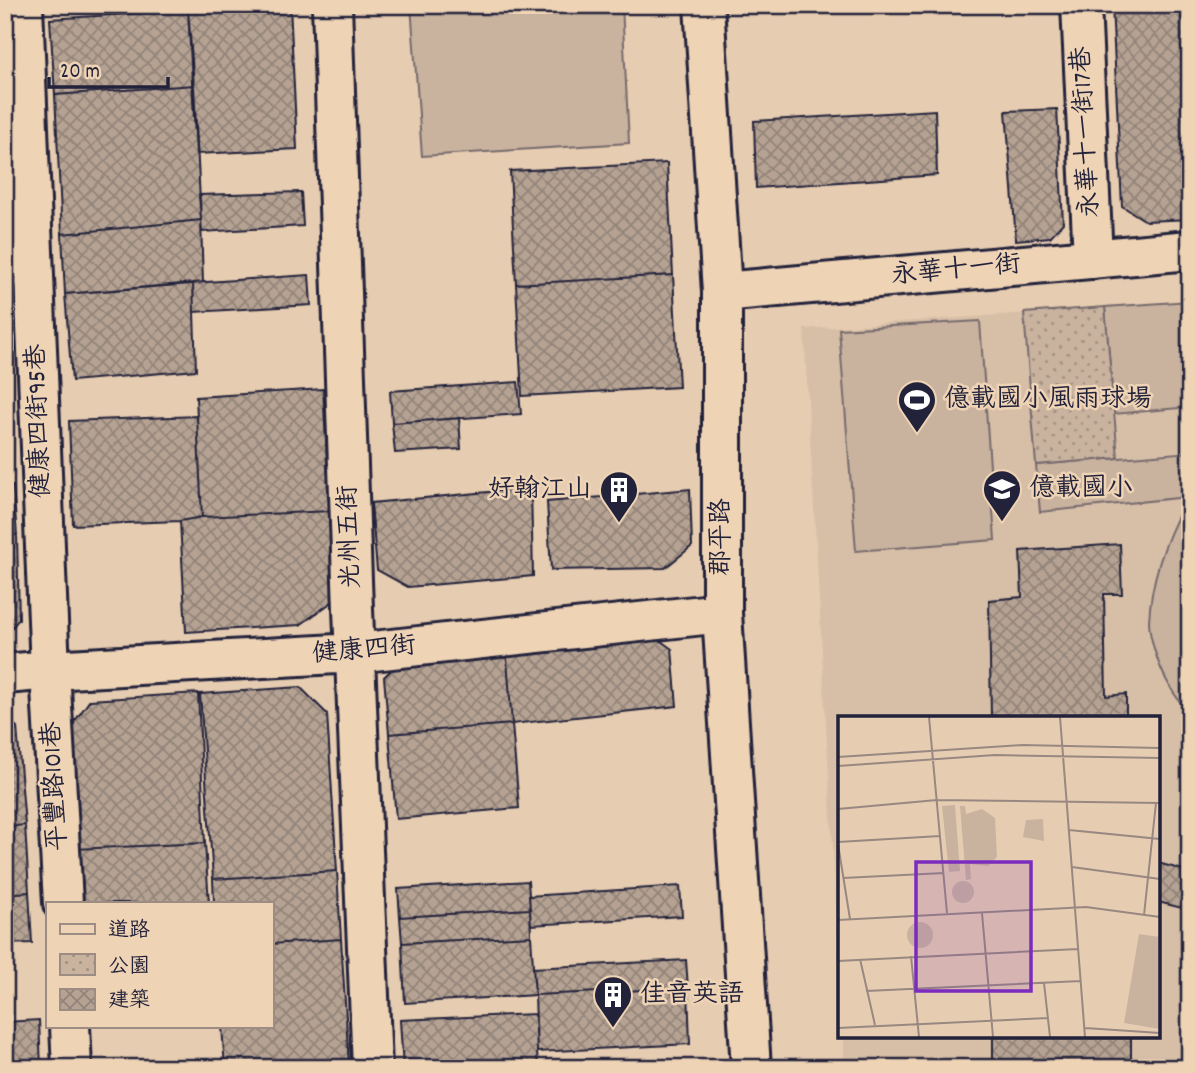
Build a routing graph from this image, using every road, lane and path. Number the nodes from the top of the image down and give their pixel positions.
1 (23, 5) edge
2 (332, 5) edge
3 (704, 5) edge
4 (1081, 5) edge
5 (1190, 250) edge
6 (1093, 259) junction
7 (722, 292) junction
8 (722, 613) junction
9 (355, 653) junction
10 (50, 670) junction
11 (5, 674) edge
12 (63, 902) edge
13 (70, 1028) edge
14 (72, 1068) edge
15 (372, 1068) edge
16 (751, 1068) edge

1 - 10 street, 健康四街95巷
2 - 9 street, 光州五街
3 - 7 street, 郡平路
4 - 6 street, 永華十一街17巷
5 - 6 street, 永華十一街
6 - 7 street, 永華十一街
7 - 8 street, 郡平路
8 - 9 street, 健康四街
8 - 16 street, 郡平路
9 - 10 street, 健康四街
9 - 15 street, 光州五街
10 - 11 street, 健康四街
10 - 12 street, 平豐路101巷
13 - 14 street

